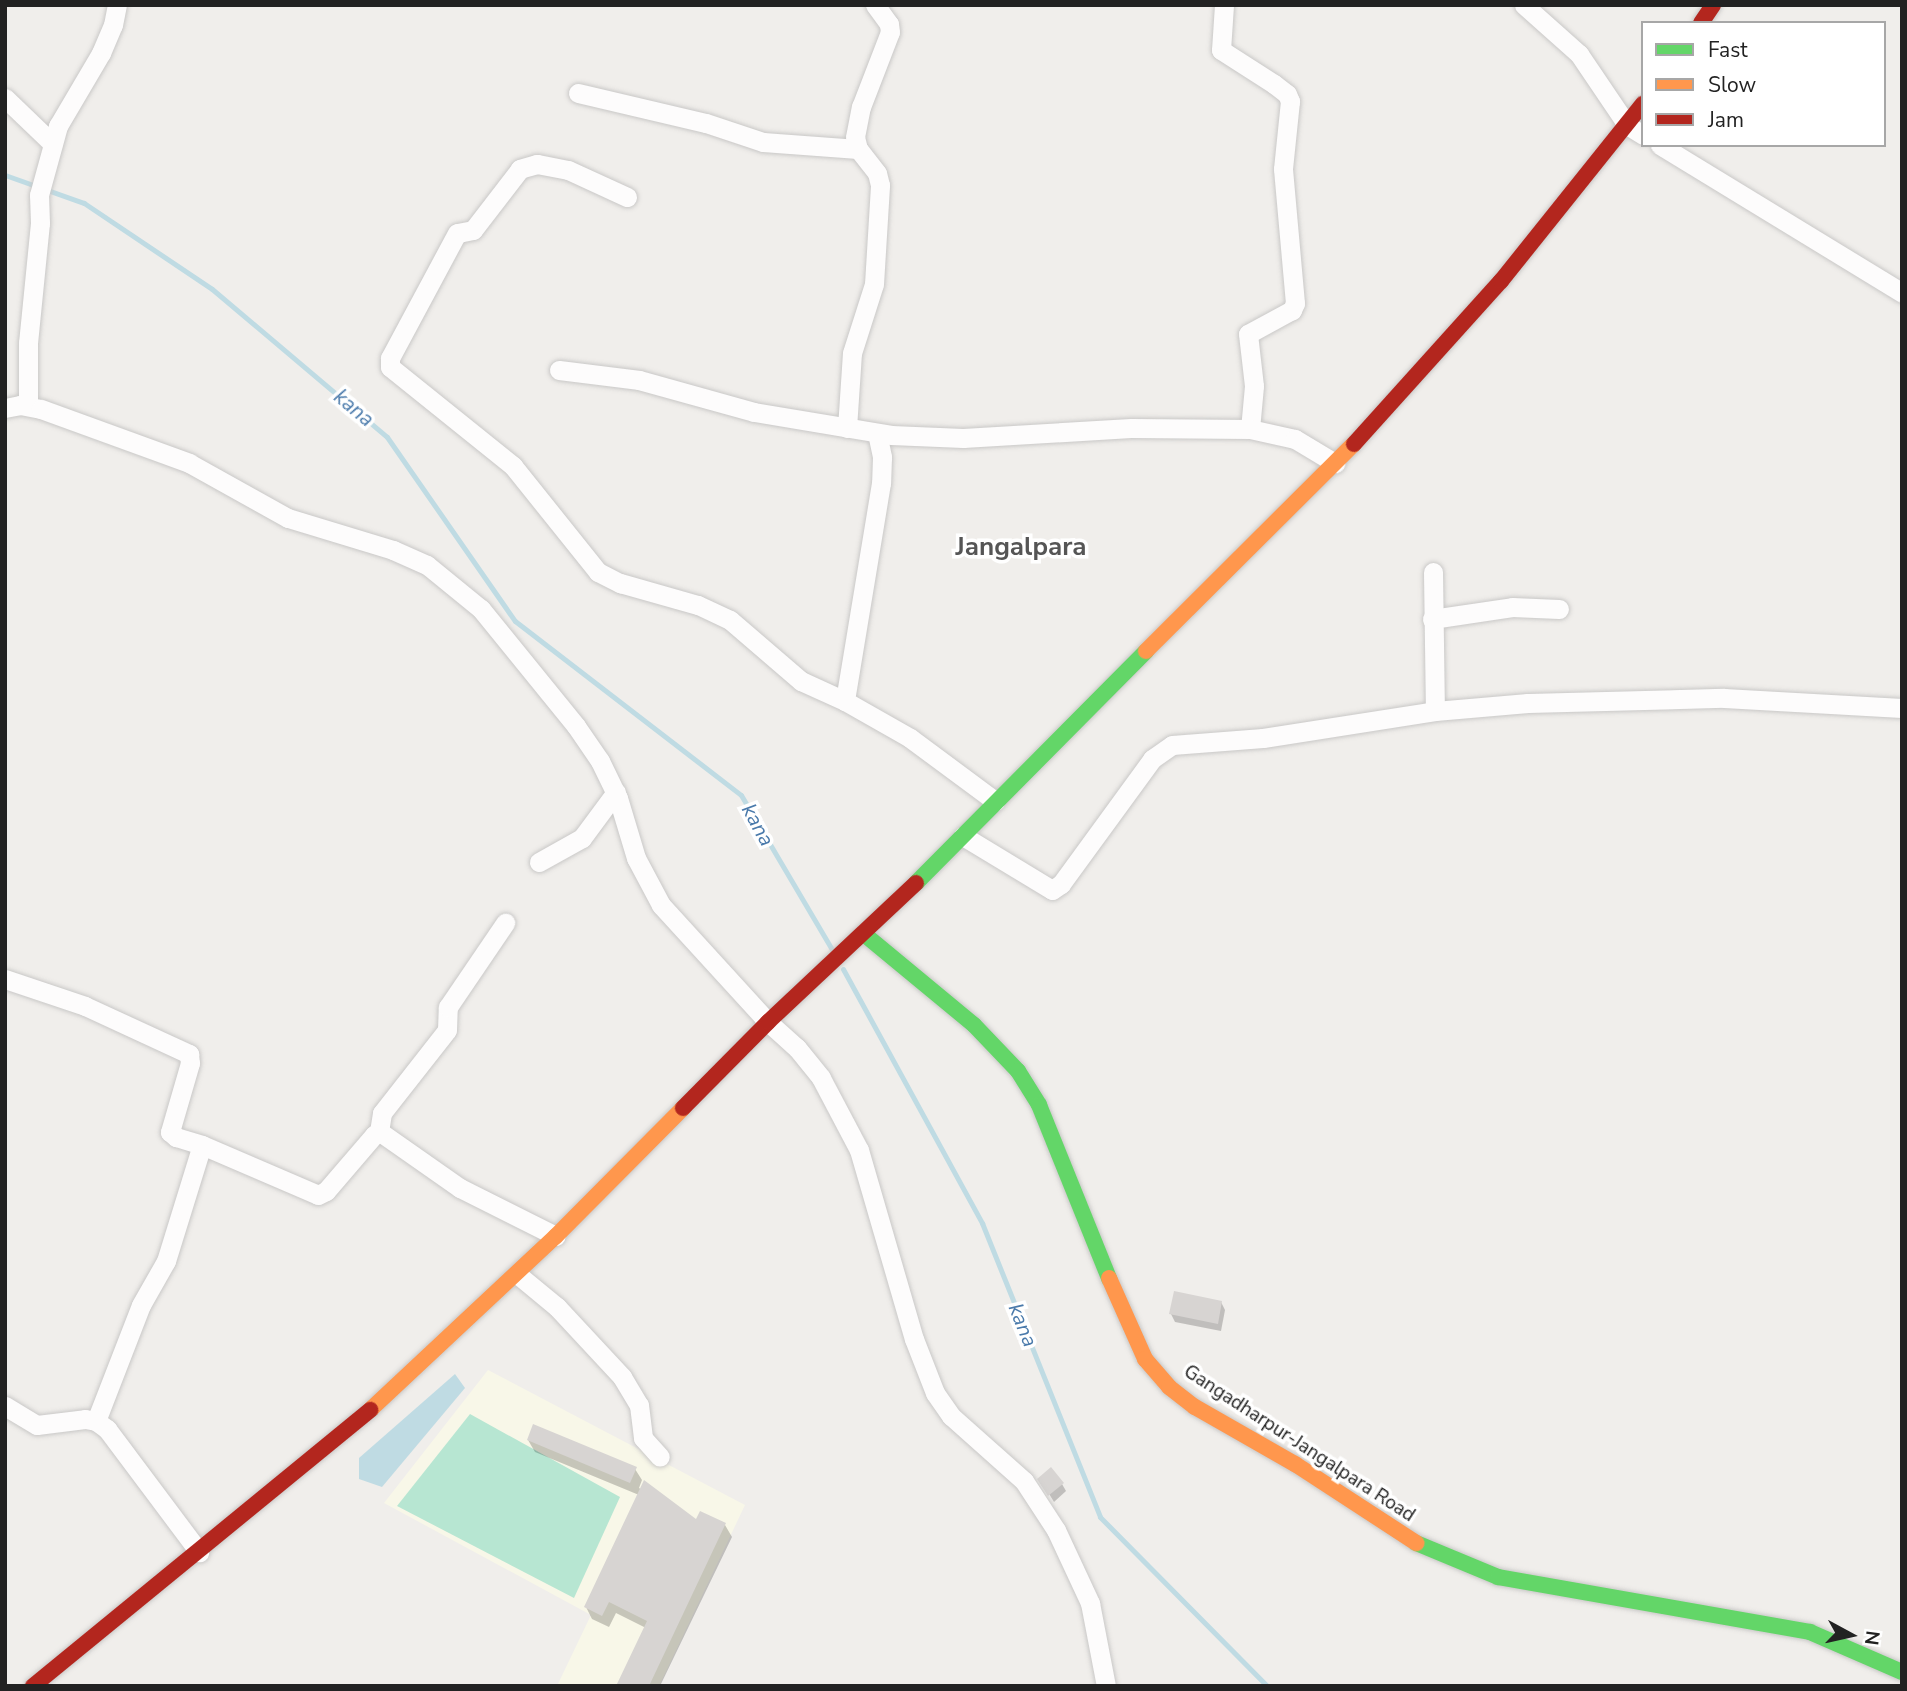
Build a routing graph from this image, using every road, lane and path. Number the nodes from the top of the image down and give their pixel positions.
1 (117, 5) edge
2 (875, 5) edge
3 (1224, 5) edge
4 (1524, 5) edge
5 (1713, 5) edge
6 (1702, 21) edge
7 (578, 93) dead end
8 (5, 98) edge
9 (1641, 110) edge
10 (1635, 130) edge
11 (1663, 147) edge
12 (858, 149) junction
13 (51, 150) junction
14 (627, 197) dead end
15 (1902, 293) edge
16 (559, 370) dead end
17 (28, 406) junction
18 (5, 408) edge
19 (847, 428) junction
20 (1250, 429) junction
21 (877, 433) junction
22 (1335, 463) junction
23 (1433, 572) dead end
24 (1559, 609) dead end
25 (1432, 618) junction
26 (845, 701) junction
27 (1902, 708) edge
28 (1435, 710) junction
29 (616, 792) junction
30 (995, 801) junction
31 (963, 836) junction
32 (539, 862) dead end
33 (505, 923) dead end
34 (864, 934) junction
35 (5, 979) edge
36 (768, 1022) junction
37 (379, 1132) junction
38 (202, 1145) junction
39 (556, 1236) junction
40 (517, 1274) junction
41 (5, 1406) edge
42 (96, 1421) junction
43 (660, 1457) dead end
44 (199, 1552) junction
45 (1902, 1672) edge
46 (33, 1686) edge
47 (1106, 1686) edge

1 - 13 street
2 - 12 street
3 - 20 street
4 - 10 street
5 - 6 main road
7 - 12 street
8 - 13 street
9 - 10 main road
10 - 22 main road
11 - 15 street
12 - 19 street
13 - 17 street
14 - 26 street
16 - 19 street
17 - 18 street
17 - 29 street
19 - 21 street
20 - 21 street
20 - 22 street
21 - 26 street
22 - 30 main road
23 - 25 street
24 - 25 street
25 - 28 street
26 - 30 street
27 - 28 street
28 - 31 street
29 - 32 street
29 - 36 street
30 - 31 main road
31 - 34 main road
33 - 37 street
34 - 36 main road
34 - 45 main road, Gangadharpur-Jangalpara Road
35 - 38 street
36 - 39 main road
36 - 47 street
37 - 38 street
37 - 39 street
38 - 42 street
39 - 40 main road
40 - 43 street
40 - 44 main road
41 - 42 street
42 - 44 street
44 - 46 main road

